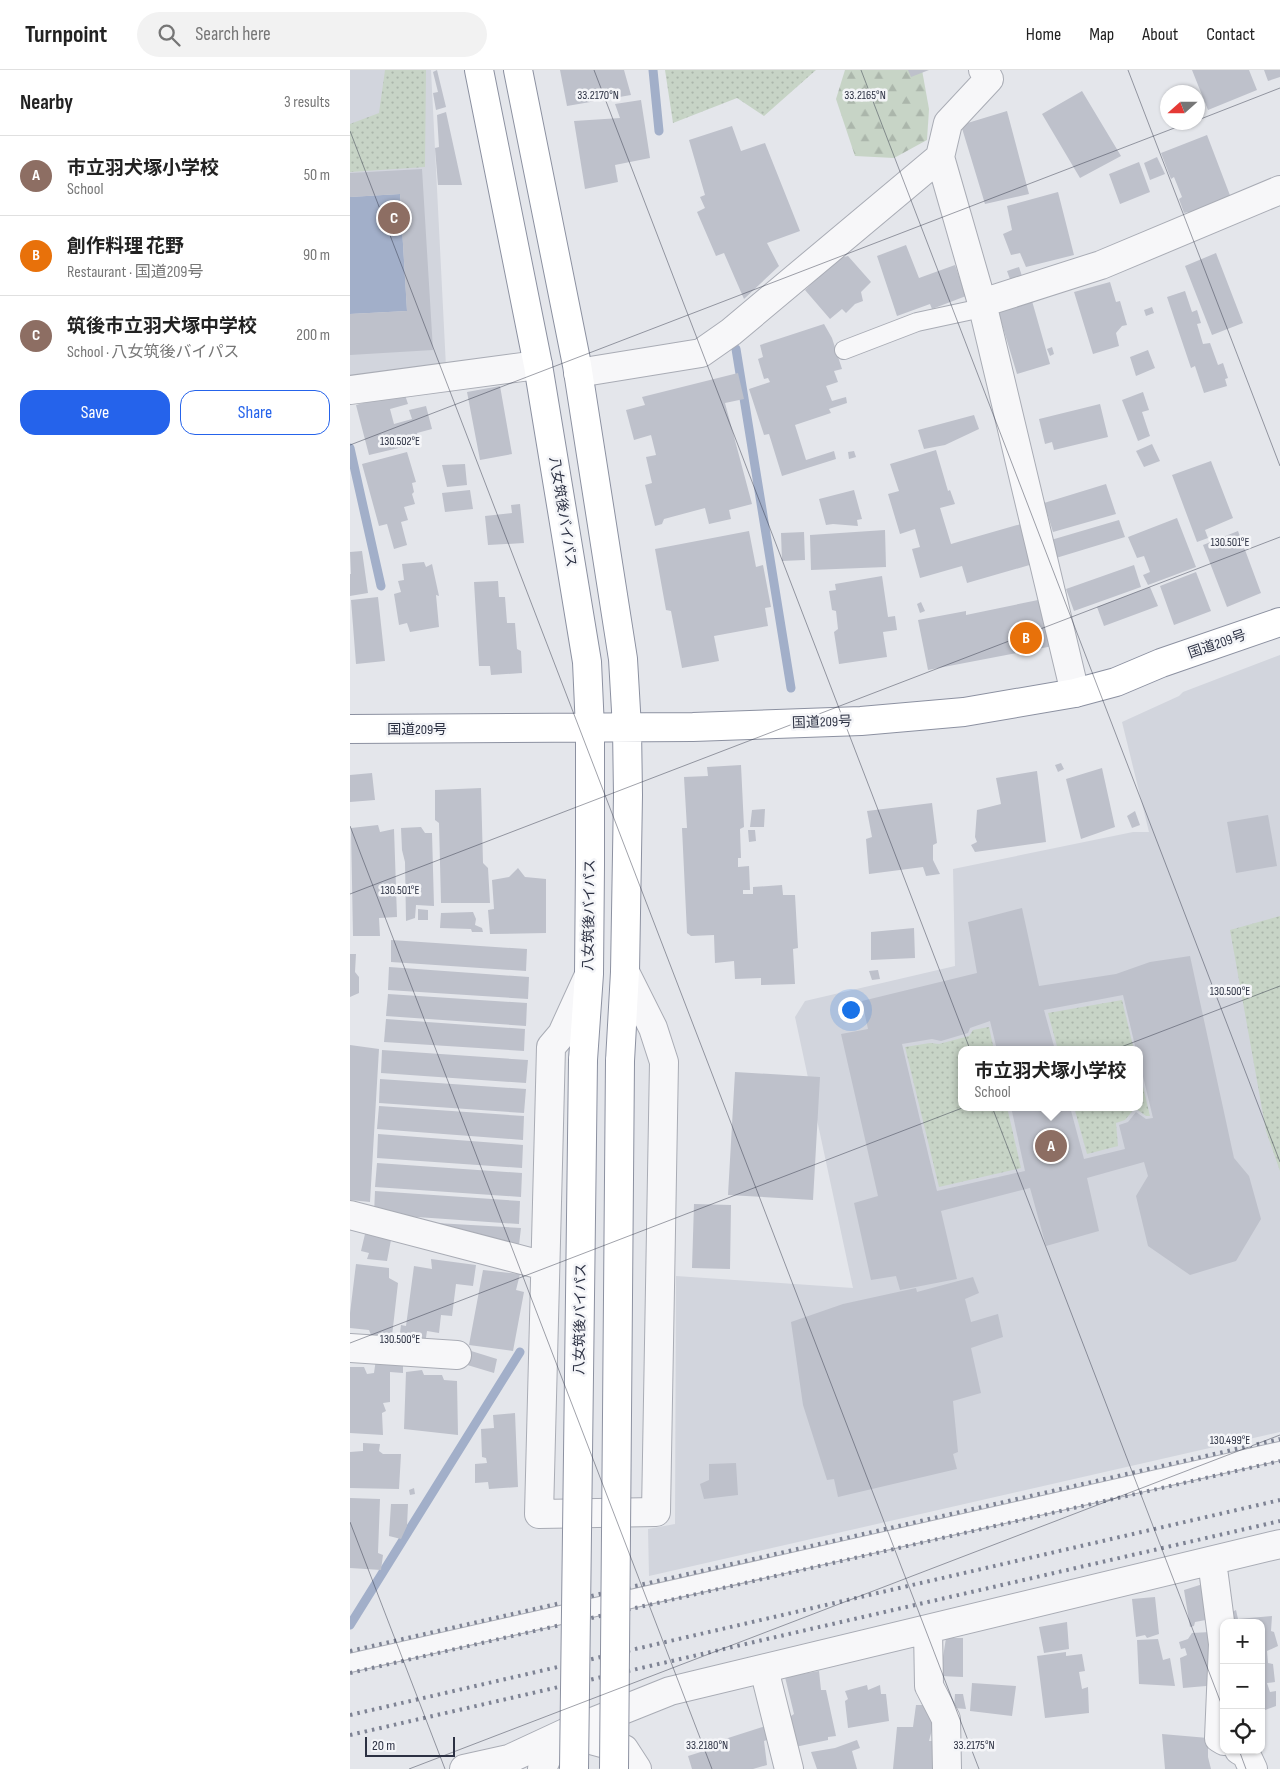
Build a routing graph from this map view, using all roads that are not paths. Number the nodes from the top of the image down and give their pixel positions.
1 (479, 70) edge
2 (518, 70) edge
3 (983, 70) edge
4 (940, 157) junction
5 (1280, 190) edge
6 (982, 305) junction
7 (844, 350) dead end
8 (538, 365) junction
9 (578, 373) junction
10 (350, 390) edge
11 (1280, 622) edge
12 (1075, 693) junction
13 (627, 728) junction
14 (350, 729) edge
15 (590, 729) junction
16 (625, 972) junction
17 (589, 974) junction
18 (350, 1215) edge
19 (545, 1266) junction
20 (350, 1348) edge
21 (458, 1355) dead end
22 (1280, 1451) edge
23 (1280, 1544) edge
24 (1212, 1561) junction
25 (928, 1629) junction
26 (350, 1663) edge
27 (764, 1669) junction
28 (1220, 1709) edge
29 (1220, 1714) edge
30 (565, 1732) junction
31 (1220, 1739) edge
32 (1246, 1754) edge
33 (464, 1769) edge
34 (542, 1769) edge
35 (574, 1769) edge
36 (614, 1769) edge
37 (637, 1769) edge
38 (789, 1769) edge
39 (948, 1769) edge
40 (1253, 1769) edge

1 - 8 highway, 八女筑後バイパス
2 - 9 highway
3 - 4 street
4 - 6 street
4 - 9 street
5 - 6 street
6 - 7 lane
6 - 12 street
8 - 10 street
8 - 15 highway, 八女筑後バイパス
9 - 13 highway
11 - 12 highway, 国道209号
12 - 13 highway, 国道209号
13 - 15 highway, 国道209号
13 - 16 highway
14 - 15 highway, 国道209号
15 - 17 highway, 八女筑後バイパス
16 - 19 street
16 - 36 highway, bridge
17 - 19 street
17 - 35 highway, 八女筑後バイパス, bridge
18 - 19 street
20 - 21 street
22 - 26 lane
23 - 24 street
24 - 25 street
24 - 28 street
25 - 27 street
25 - 39 street
27 - 30 street
27 - 38 street
29 - 31 street
30 - 33 street
30 - 34 street
30 - 37 street
32 - 40 street

